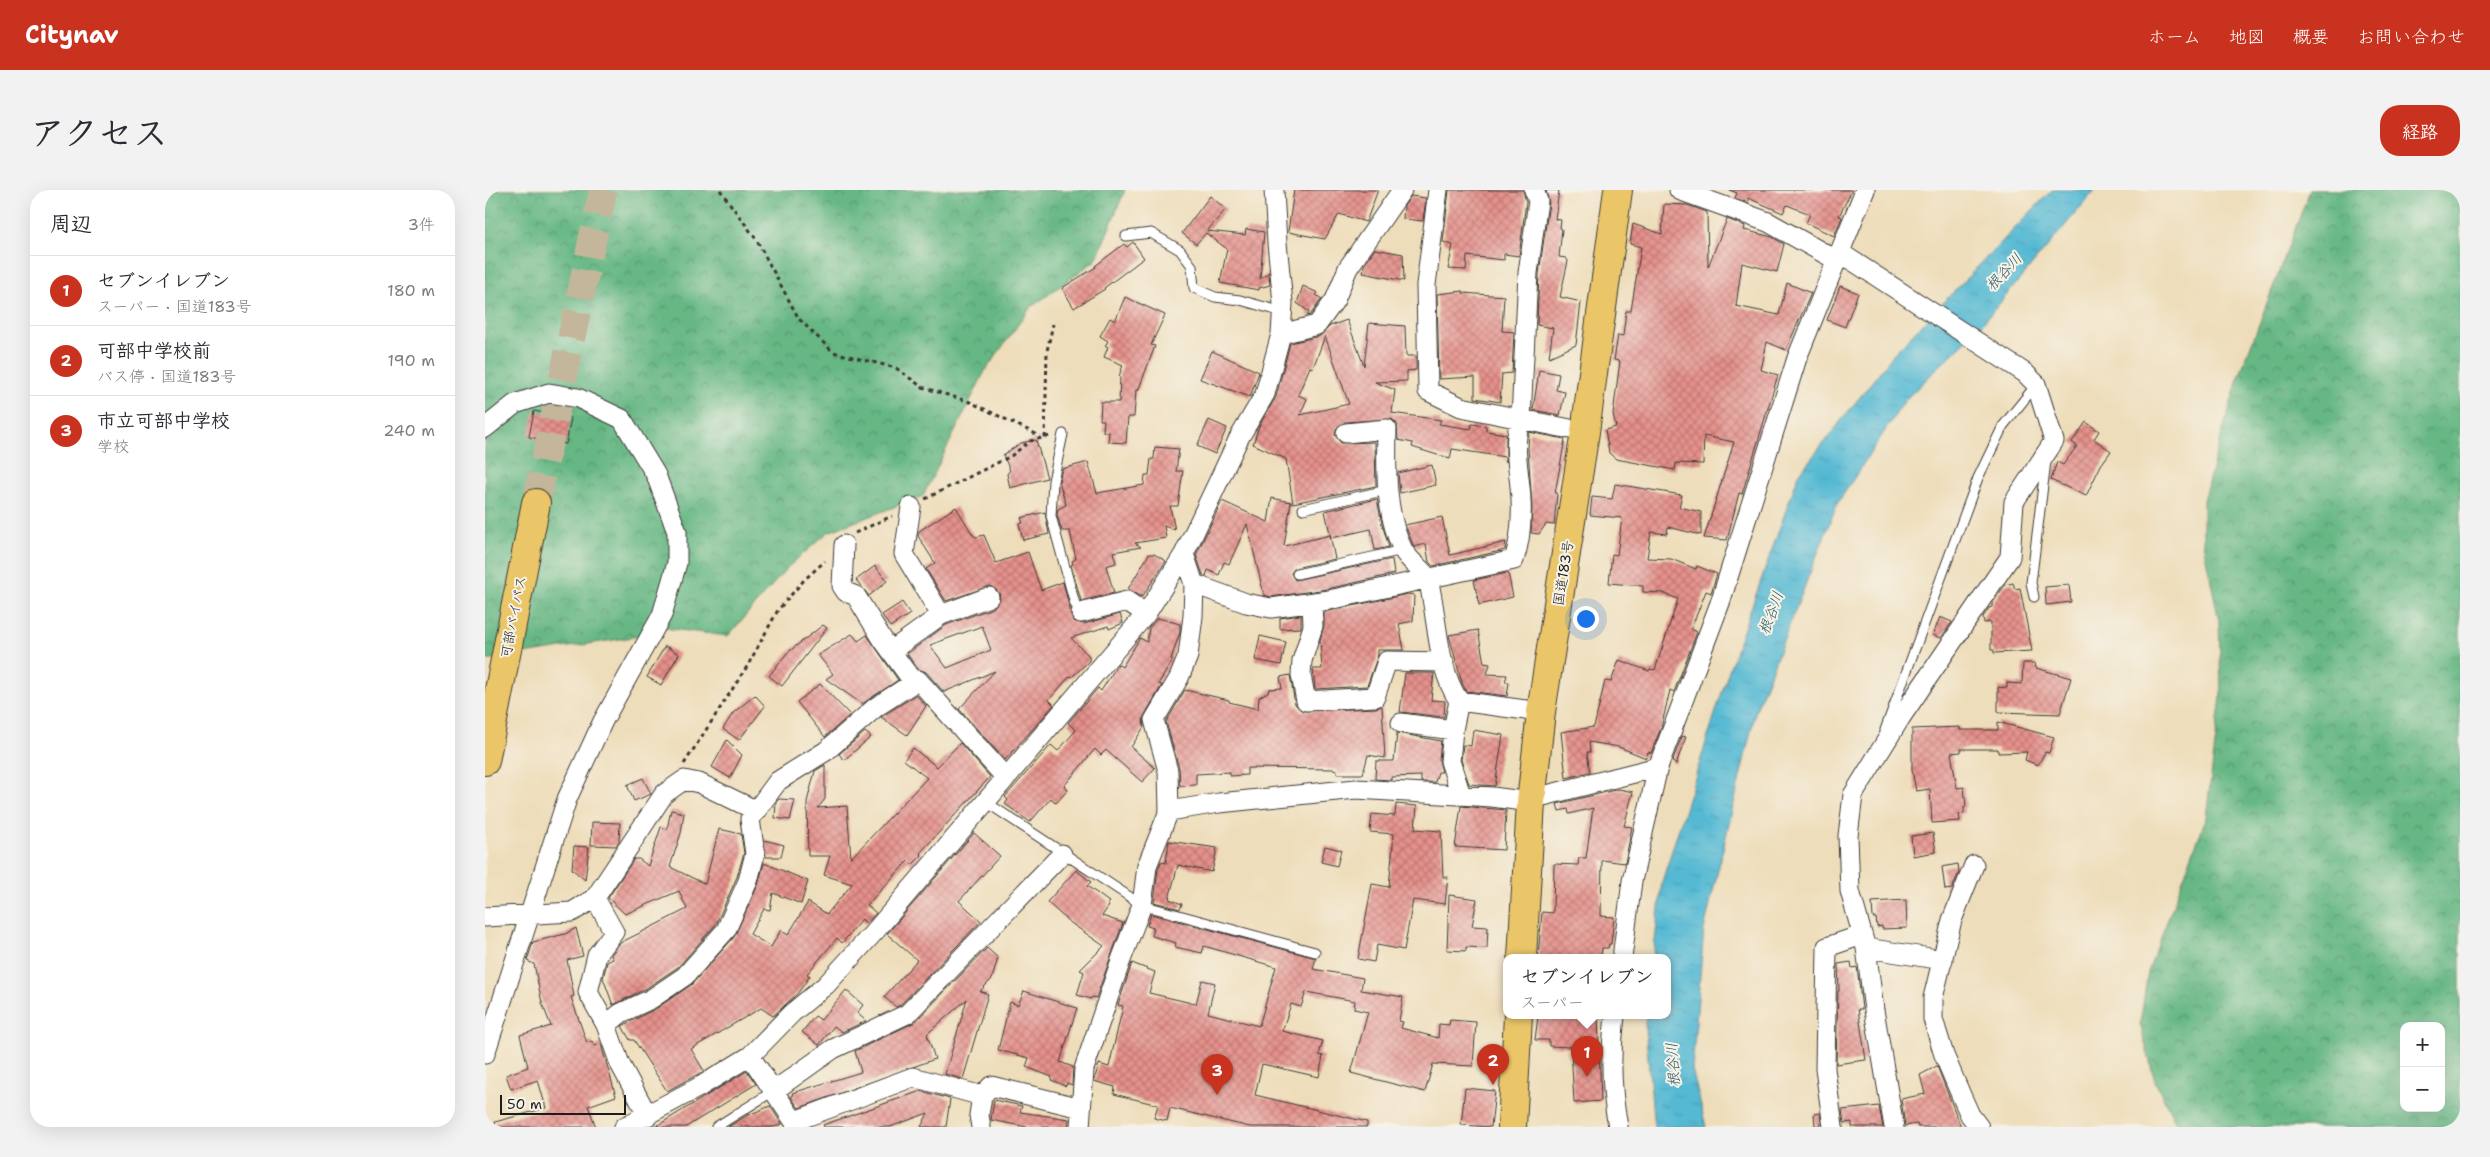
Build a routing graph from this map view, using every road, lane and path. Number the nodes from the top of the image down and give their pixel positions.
1 (720, 190) edge
2 (1274, 190) edge
3 (1402, 190) edge
4 (1438, 190) edge
5 (1534, 190) edge
6 (1618, 190) edge
7 (1679, 190) edge
8 (1865, 190) edge
9 (1126, 236) dead end
10 (1837, 256) junction
11 (1283, 312) junction
12 (1053, 324) dead end
13 (1281, 334) junction
14 (2031, 379) junction
15 (1521, 419) junction
16 (485, 428) edge
17 (1585, 432) junction
18 (1346, 433) dead end
19 (1063, 434) joint
20 (1045, 438) junction
21 (2044, 456) junction
22 (1387, 490) junction
23 (536, 503) tunnel mouth
24 (911, 507) dead end
25 (1303, 510) dead end
26 (844, 545) dead end
27 (1403, 550) junction
28 (1184, 554) junction
29 (1297, 574) dead end
30 (1428, 580) junction
31 (1193, 584) junction
32 (989, 597) dead end
33 (2034, 597) dead end
34 (1312, 602) junction
35 (1081, 613) joint
36 (1146, 614) junction
37 (941, 615) junction
38 (891, 651) junction
39 (1444, 662) junction
40 (914, 683) junction
41 (1459, 701) junction
42 (1541, 712) junction
43 (1401, 723) dead end
44 (1453, 730) junction
45 (1881, 749) junction
46 (485, 761) edge
47 (1658, 767) junction
48 (1006, 778) junction
49 (1461, 795) junction
50 (1531, 800) junction
51 (986, 802) junction
52 (757, 811) junction
53 (1169, 811) junction
54 (1062, 854) junction
55 (1974, 865) dead end
56 (595, 898) junction
57 (1142, 905) junction
58 (523, 916) junction
59 (485, 917) edge
60 (1864, 942) junction
61 (1315, 952) dead end
62 (1522, 954) edge
63 (1623, 954) edge
64 (1943, 960) junction
65 (1518, 1019) edge
66 (1615, 1019) edge
67 (605, 1025) junction
68 (485, 1054) edge
69 (750, 1056) junction
70 (775, 1090) junction
71 (983, 1096) junction
72 (1081, 1108) junction
73 (648, 1116) junction
74 (796, 1124) edge
75 (624, 1127) edge
76 (716, 1127) edge
77 (981, 1127) edge
78 (1080, 1127) edge
79 (1512, 1127) edge
80 (1617, 1127) edge
81 (1833, 1127) edge
82 (1894, 1127) edge
83 (1979, 1127) edge

1 - 20 path
2 - 11 street
3 - 13 street
4 - 15 street
5 - 15 street
6 - 17 highway, 国道183号
7 - 10 street
8 - 10 street
9 - 11 lane
10 - 14 street
10 - 47 street
11 - 13 street
12 - 20 path
13 - 28 street
14 - 21 street
14 - 45 lane
15 - 17 street
15 - 30 street
16 - 58 street
17 - 42 highway, 国道183号
18 - 22 street
19 - 20 path
19 - 35 lane
21 - 33 lane
21 - 45 street
22 - 25 lane
22 - 27 street
23 - 46 highway, 可部バイパス
24 - 37 street
26 - 38 street
27 - 29 lane
27 - 30 street
28 - 31 street
28 - 36 street
30 - 34 street
30 - 39 street
31 - 34 street
31 - 53 street
32 - 37 street
34 - 39 street
35 - 36 street
36 - 48 street
37 - 38 street
38 - 40 street
39 - 41 street
40 - 48 street
40 - 52 street
41 - 42 street
41 - 44 street
42 - 50 highway, 国道183号
43 - 44 street
44 - 49 street
45 - 60 street
47 - 50 street
47 - 63 street
48 - 51 street
49 - 50 street
49 - 53 street
50 - 62 highway, 国道183号
51 - 54 lane
51 - 69 street
52 - 56 street
52 - 67 street
53 - 57 street
54 - 57 lane
54 - 70 street
55 - 64 street
56 - 58 street
56 - 67 street
57 - 61 lane
57 - 72 street
58 - 59 street
58 - 68 street
60 - 64 street
60 - 81 street
60 - 82 street
64 - 83 street
65 - 79 highway
66 - 80 street
67 - 73 street
69 - 70 street
69 - 73 street
70 - 74 street
70 - 76 lane
71 - 72 street
71 - 74 street
71 - 77 street
72 - 78 street
73 - 75 street

